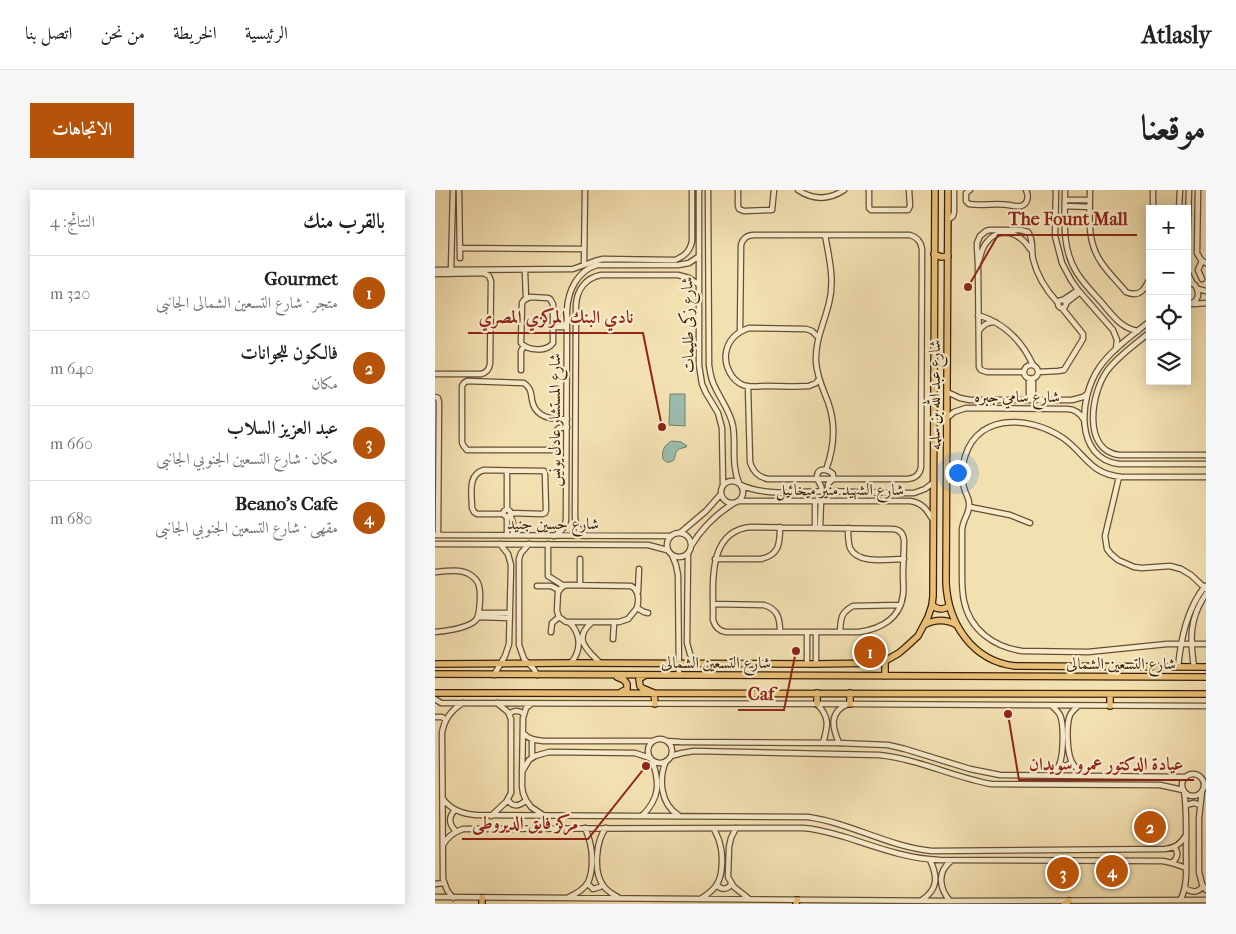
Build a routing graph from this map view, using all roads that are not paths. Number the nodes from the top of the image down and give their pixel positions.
1 (453, 190) edge
2 (459, 190) edge
3 (585, 190) edge
4 (691, 190) edge
5 (699, 190) edge
6 (709, 190) edge
7 (738, 190) edge
8 (774, 190) edge
9 (798, 190) edge
10 (844, 190) edge
11 (869, 190) edge
12 (909, 190) edge
13 (935, 190) edge
14 (1026, 190) edge
15 (1056, 190) edge
16 (1065, 190) edge
17 (1090, 190) edge
18 (1153, 190) edge
19 (1180, 190) edge
20 (1189, 190) edge
21 (1198, 190) edge
22 (952, 191) edge
23 (968, 191) edge
24 (966, 200) junction
25 (1065, 200) junction
26 (1090, 200) junction
27 (954, 201) junction
28 (1153, 205) edge
29 (1179, 205) edge
30 (1065, 206) junction
31 (1090, 206) junction
32 (693, 214) junction
33 (699, 214) junction
34 (948, 220) junction
35 (693, 221) junction
36 (699, 221) junction
37 (825, 235) junction
38 (460, 248) junction
39 (584, 249) junction
40 (1187, 250) edge
41 (1031, 251) junction
42 (934, 254) junction
43 (948, 256) junction
44 (699, 257) junction
45 (460, 258) dead end
46 (1204, 262) edge
47 (584, 264) junction
48 (978, 264) junction
49 (435, 270) edge
50 (451, 270) junction
51 (525, 272) dead end
52 (435, 274) edge
53 (948, 274) junction
54 (934, 275) junction
55 (1202, 279) dead end
56 (1191, 280) edge
57 (1193, 283) joint
58 (699, 284) junction
59 (1146, 285) edge
60 (1198, 288) junction
61 (1079, 291) junction
62 (1206, 292) edge
63 (526, 298) junction
64 (1063, 302) junction
65 (1191, 303) edge
66 (1206, 303) edge
67 (1191, 304) edge
68 (567, 310) junction
69 (576, 310) junction
70 (978, 315) junction
71 (553, 319) junction
72 (567, 319) junction
73 (1118, 321) junction
74 (996, 322) junction
75 (1146, 324) edge
76 (553, 327) junction
77 (567, 327) junction
78 (1111, 327) junction
79 (1138, 331) junction
80 (740, 332) junction
81 (978, 332) junction
82 (1146, 335) edge
83 (818, 337) junction
84 (524, 346) junction
85 (1115, 351) junction
86 (1033, 365) junction
87 (1099, 368) junction
88 (521, 370) dead end
89 (1024, 372) junction
90 (1038, 372) junction
91 (1106, 373) junction
92 (435, 374) edge
93 (1031, 378) junction
94 (712, 379) junction
95 (819, 379) junction
96 (702, 382) junction
97 (748, 386) junction
98 (947, 392) junction
99 (1087, 394) junction
100 (435, 397) edge
101 (1075, 399) junction
102 (970, 400) junction
103 (1031, 400) junction
104 (969, 408) junction
105 (1073, 410) junction
106 (948, 417) junction
107 (567, 419) junction
108 (1085, 420) junction
109 (567, 428) junction
110 (1100, 444) junction
111 (1093, 450) junction
112 (1206, 455) edge
113 (1205, 465) edge
114 (507, 470) junction
115 (826, 470) junction
116 (1119, 477) junction
117 (1206, 478) edge
118 (817, 479) junction
119 (833, 479) junction
120 (934, 482) junction
121 (740, 484) junction
122 (723, 485) junction
123 (437, 486) edge
124 (821, 491) junction
125 (828, 491) junction
126 (914, 493) junction
127 (721, 494) junction
128 (567, 499) junction
129 (576, 499) junction
130 (818, 501) junction
131 (736, 502) junction
132 (915, 502) junction
133 (969, 507) junction
134 (507, 513) junction
135 (934, 520) junction
136 (1030, 523) dead end
137 (780, 528) junction
138 (817, 528) junction
139 (848, 528) junction
140 (680, 533) junction
141 (436, 535) edge
142 (446, 535) junction
143 (507, 535) junction
144 (513, 536) junction
145 (554, 536) junction
146 (586, 536) junction
147 (671, 536) junction
148 (435, 544) edge
149 (446, 544) junction
150 (500, 544) junction
151 (529, 544) junction
152 (548, 544) junction
153 (691, 546) junction
154 (667, 550) junction
155 (687, 554) junction
156 (672, 556) junction
157 (580, 559) dead end
158 (715, 559) junction
159 (904, 559) junction
160 (511, 565) junction
161 (519, 565) junction
162 (639, 569) dead end
163 (435, 572) edge
164 (580, 585) junction
165 (537, 586) dead end
166 (564, 586) junction
167 (1205, 587) edge
168 (559, 590) junction
169 (637, 594) junction
170 (1206, 594) edge
171 (713, 604) junction
172 (900, 605) junction
173 (932, 605) junction
174 (949, 606) junction
175 (637, 608) junction
176 (648, 613) dead end
177 (478, 615) junction
178 (510, 615) junction
179 (559, 618) junction
180 (569, 622) junction
181 (591, 622) junction
182 (614, 623) junction
183 (924, 625) junction
184 (957, 625) junction
185 (435, 632) edge
186 (551, 632) dead end
187 (780, 632) junction
188 (807, 632) junction
189 (816, 632) junction
190 (840, 632) junction
191 (580, 633) junction
192 (613, 639) dead end
193 (581, 643) junction
194 (509, 644) junction
195 (1181, 644) junction
196 (1191, 644) junction
197 (1206, 644) edge
198 (519, 645) junction
199 (882, 662) junction
200 (527, 663) junction
201 (571, 663) junction
202 (600, 663) junction
203 (435, 664) edge
204 (501, 664) junction
205 (679, 664) junction
206 (696, 664) junction
207 (807, 664) junction
208 (816, 664) junction
209 (1004, 665) junction
210 (1104, 666) junction
211 (1178, 667) junction
212 (1194, 667) junction
213 (1206, 667) edge
214 (435, 674) edge
215 (494, 675) junction
216 (537, 675) junction
217 (613, 675) junction
218 (646, 675) junction
219 (679, 676) junction
220 (885, 676) junction
221 (1004, 677) junction
222 (1103, 677) junction
223 (1206, 678) edge
224 (435, 693) edge
225 (619, 693) junction
226 (654, 693) junction
227 (817, 693) junction
228 (850, 693) junction
229 (1110, 694) junction
230 (1206, 694) edge
231 (435, 700) edge
232 (463, 703) junction
233 (497, 703) junction
234 (532, 704) junction
235 (655, 704) junction
236 (817, 704) junction
237 (850, 704) junction
238 (1051, 705) junction
239 (1078, 706) junction
240 (1110, 706) junction
241 (1206, 706) edge
242 (509, 714) junction
243 (524, 714) junction
244 (1060, 714) junction
245 (1071, 715) junction
246 (435, 717) edge
247 (446, 720) junction
248 (523, 733) junction
249 (532, 740) junction
250 (652, 741) junction
251 (667, 741) junction
252 (780, 742) junction
253 (823, 743) junction
254 (839, 743) junction
255 (779, 752) junction
256 (671, 756) junction
257 (532, 758) junction
258 (651, 759) junction
259 (666, 761) junction
260 (1072, 762) junction
261 (949, 763) junction
262 (1059, 764) junction
263 (523, 772) junction
264 (946, 772) junction
265 (1047, 775) junction
266 (1084, 776) junction
267 (1186, 777) junction
268 (1204, 777) edge
269 (1204, 789) edge
270 (1184, 790) junction
271 (443, 799) junction
272 (508, 800) junction
273 (526, 800) junction
274 (1186, 805) junction
275 (1200, 805) junction
276 (455, 810) junction
277 (490, 816) junction
278 (544, 816) junction
279 (642, 816) junction
280 (679, 816) junction
281 (585, 828) junction
282 (606, 828) junction
283 (736, 828) junction
284 (714, 829) junction
285 (456, 831) junction
286 (1186, 836) junction
287 (443, 845) junction
288 (906, 846) junction
289 (1174, 847) junction
290 (1019, 850) junction
291 (903, 855) junction
292 (930, 860) junction
293 (951, 860) junction
294 (1019, 860) junction
295 (1172, 863) junction
296 (1186, 868) junction
297 (444, 883) junction
298 (435, 884) edge
299 (587, 884) junction
300 (731, 884) junction
301 (602, 885) junction
302 (717, 885) junction
303 (1185, 888) junction
304 (1205, 888) edge
305 (435, 897) edge
306 (453, 898) junction
307 (567, 898) junction
308 (620, 898) junction
309 (701, 899) junction
310 (749, 899) junction
311 (922, 900) junction
312 (1181, 900) junction
313 (1206, 900) edge
314 (482, 901) edge
315 (950, 901) junction
316 (796, 902) edge
317 (1067, 902) edge

1 - 50 street
2 - 38 street
3 - 39 street
4 - 32 street
5 - 33 street, شارع زكى طليمات
6 - 94 street, شارع زكى طليمات
7 - 8 street
9 - 10 street
11 - 12 street
13 - 42 main road, شارع عبد الله بن سلمه
14 - 24 street
15 - 61 street
16 - 25 street
17 - 26 street
18 - 28 street
19 - 29 street
20 - 40 street
21 - 46 street
22 - 23 street
22 - 27 street
22 - 34 main road, شارع عبد الله بن سلمه
23 - 24 street
24 - 27 street
25 - 26 street
25 - 30 street
26 - 31 street
27 - 34 street
30 - 31 street
30 - 73 street
31 - 59 street
32 - 33 street
32 - 35 street
33 - 36 street, شارع زكى طليمات
34 - 43 main road, شارع عبد الله بن سلمه
35 - 36 street
35 - 47 street
36 - 44 street, شارع زكى طليمات
37 - 80 street
37 - 83 street
37 - 119 street
38 - 39 street
38 - 45 street
39 - 47 street
41 - 48 street
41 - 48 street
41 - 64 street
42 - 43 main road
42 - 54 main road, شارع عبد الله بن سلمه
43 - 53 main road, شارع عبد الله بن سلمه
44 - 58 street, شارع زكى طليمات
44 - 68 street, شارع المستشار عادل يونس
46 - 55 street
47 - 50 street
48 - 70 street
49 - 50 street
51 - 63 street
52 - 92 street
53 - 54 main road
53 - 98 main road, شارع عبد الله بن سلمه
54 - 120 main road, شارع عبد الله بن سلمه
56 - 57 street
57 - 60 street
58 - 69 street, شارع المستشار عادل يونس
58 - 96 street, شارع زكى طليمات
60 - 62 street
60 - 65 street
61 - 64 street
61 - 78 street
63 - 71 street
63 - 84 street
64 - 90 street
66 - 67 street
68 - 69 street
68 - 72 street, شارع المستشار عادل يونس
69 - 129 street, شارع المستشار عادل يونس
70 - 74 street
70 - 81 street
71 - 72 street
71 - 76 street
72 - 77 street, شارع المستشار عادل يونس
73 - 78 street
73 - 79 street
74 - 81 street
74 - 86 street
75 - 79 street
76 - 77 street
76 - 84 street
77 - 107 street, شارع المستشار عادل يونس
78 - 85 street
79 - 85 street
80 - 83 street
80 - 97 street
81 - 89 street
82 - 91 street
83 - 95 street
84 - 88 street
85 - 87 street
86 - 89 street
86 - 90 street
87 - 91 street
87 - 99 street
89 - 93 street
90 - 93 street
91 - 110 street
93 - 103 street
94 - 96 street
94 - 121 street, شارع زكى طليمات
95 - 97 street
95 - 115 street
96 - 122 street, شارع زكى طليمات
97 - 118 street
98 - 102 street, شارع سامي جبره
98 - 106 main road, شارع عبد الله بن سلمه
99 - 101 street, شارع سامي جبره
99 - 108 street
100 - 123 street
101 - 103 street, شارع سامي جبره
101 - 105 street
102 - 103 street, شارع سامي جبره
102 - 104 street
104 - 105 street, شارع سامي جبره
104 - 106 street, شارع سامي جبره
105 - 108 street, شارع سامي جبره
106 - 174 main road, شارع عبد الله بن سلمه
107 - 109 street, شارع المستشار عادل يونس
107 - 109 street
108 - 111 street
109 - 128 street, شارع المستشار عادل يونس
110 - 111 street
110 - 112 street
111 - 113 street
114 - 134 street
114 - 134 street
114 - 134 street
115 - 118 street
115 - 119 street
116 - 117 street
116 - 133 street
116 - 167 street
118 - 119 street
118 - 124 street
119 - 125 street
120 - 126 street, شارع الشهيد منير ميخائيل
120 - 135 main road, شارع عبد الله بن سلمه
121 - 122 street
121 - 124 street, شارع الشهيد منير ميخائيل
121 - 131 street
122 - 127 street
123 - 141 street
124 - 125 street, شارع الشهيد منير ميخائيل
125 - 126 street, شارع الشهيد منير ميخائيل
126 - 132 street
127 - 131 street
127 - 140 street
128 - 129 street
128 - 145 street, شارع المستشار عادل يونس
129 - 146 street, شارع المستشار عادل يونس
130 - 131 street, شارع الشهيد منير ميخائيل
130 - 132 street, شارع الشهيد منير ميخائيل
130 - 138 street
131 - 153 street
132 - 135 street, شارع الشهيد منير ميخائيل
133 - 136 street
133 - 195 street
134 - 143 street
134 - 144 street
135 - 173 main road, شارع عبد الله بن سلمه
137 - 138 street
137 - 158 street
137 - 158 street
138 - 139 street
139 - 159 street
139 - 159 street
140 - 147 street
140 - 153 street
141 - 142 street, شارع حسين جنيد
142 - 143 street, شارع حسين جنيد
142 - 149 street
143 - 144 street, شارع حسين جنيد
144 - 145 street, شارع حسين جنيد
145 - 146 street, شارع حسين جنيد
146 - 147 street, شارع حسين جنيد
147 - 154 street
148 - 149 street, شارع حسين جنيد
149 - 150 street, شارع حسين جنيد
150 - 151 street, شارع حسين جنيد
150 - 160 street
151 - 152 street, شارع حسين جنيد
151 - 161 street
152 - 154 street, شارع حسين جنيد
152 - 166 street
153 - 155 street
154 - 156 street
155 - 156 street
155 - 206 street
156 - 205 street
157 - 164 street
158 - 171 street
159 - 172 street
160 - 161 street
160 - 178 street
161 - 198 street
162 - 169 street
163 - 177 street
164 - 166 street
164 - 169 street
165 - 168 street
166 - 168 street
167 - 195 street
168 - 179 street
169 - 175 street
170 - 196 street
171 - 187 street
171 - 187 street
172 - 190 street
172 - 190 street
173 - 174 main road
173 - 183 main road, شارع عبد الله بن سلمه
174 - 184 main road, شارع عبد الله بن سلمه
175 - 176 street
175 - 182 street
177 - 178 street
177 - 185 street
178 - 194 street
179 - 180 street
179 - 186 street
180 - 181 street
180 - 191 street
181 - 182 street
181 - 191 street
182 - 192 street
183 - 184 main road
183 - 199 main road, شارع عبد الله بن سلمه
184 - 209 main road, شارع عبد الله بن سلمه
187 - 188 street
188 - 189 street
188 - 207 street
189 - 190 street
189 - 208 street
191 - 193 street
193 - 201 street
193 - 202 street
194 - 198 street
194 - 204 street
195 - 196 street
195 - 211 street
196 - 197 street
196 - 212 street
198 - 200 street
199 - 208 main road
199 - 220 main road
200 - 201 main road
200 - 204 main road
200 - 216 street
201 - 202 main road
202 - 205 main road
203 - 204 main road
204 - 215 street
205 - 206 main road
205 - 219 street
206 - 207 main road
207 - 208 main road
209 - 210 main road
209 - 221 main road
210 - 211 main road
210 - 222 main road
211 - 212 main road
212 - 213 main road
214 - 215 main road, شارع التسعين الشمالى
215 - 216 main road, شارع التسعين الشمالى
216 - 217 main road, شارع التسعين الشمالى
217 - 218 main road, شارع التسعين الشمالى
217 - 225 main road
218 - 219 main road, شارع التسعين الشمالى
218 - 226 main road
219 - 220 main road, شارع التسعين الشمالى
220 - 221 main road, شارع التسعين الشمالى
221 - 222 main road, شارع التسعين الشمالى
222 - 223 main road, شارع التسعين الشمالى
224 - 225 main road, شارع التسعين الشمالى
225 - 226 main road, شارع التسعين الشمالى
226 - 227 main road, شارع التسعين الشمالى
226 - 235 main road
227 - 228 main road, شارع التسعين الشمالى
227 - 236 main road
228 - 229 main road, شارع التسعين الشمالى
228 - 237 main road
229 - 230 main road, شارع التسعين الشمالى
229 - 240 main road
231 - 232 street
232 - 233 street
232 - 247 street
233 - 234 street
233 - 242 street
234 - 235 street
234 - 243 street
235 - 236 street
236 - 237 street
236 - 253 street
237 - 238 street
237 - 254 street
238 - 239 street
238 - 244 street
239 - 240 street
239 - 245 street
240 - 241 street
242 - 243 street
242 - 272 street
243 - 248 street
244 - 245 street
244 - 262 street
245 - 260 street
246 - 247 street
247 - 271 street
248 - 249 street
248 - 263 street
249 - 250 street
249 - 257 street
250 - 251 street
250 - 258 street
251 - 252 street
251 - 256 street
252 - 253 street
252 - 255 street
253 - 254 street
254 - 261 street
255 - 256 street
255 - 264 street
256 - 259 street
257 - 258 street
257 - 263 street
258 - 259 street
258 - 279 street
259 - 280 street
260 - 262 street
260 - 266 street
261 - 264 street
261 - 265 street
262 - 265 street
263 - 273 street
264 - 270 street
265 - 266 street
266 - 267 street
267 - 268 street
267 - 270 street
268 - 269 street
269 - 270 street
269 - 275 street
270 - 274 street
271 - 276 street
271 - 287 street
272 - 273 street
272 - 277 street
273 - 278 street
274 - 275 street
274 - 286 street
275 - 304 street
276 - 277 street
276 - 285 street
277 - 278 street
278 - 279 street
279 - 280 street
280 - 288 street
281 - 282 street
281 - 285 street
281 - 299 street
282 - 284 street
282 - 301 street
283 - 284 street
283 - 291 street
283 - 300 street
284 - 302 street
285 - 287 street
286 - 289 street
286 - 296 street
287 - 297 street
288 - 290 street
288 - 291 street
289 - 290 street
289 - 295 street
290 - 294 street
291 - 292 street
292 - 293 street
292 - 311 street
293 - 294 street
293 - 315 street
294 - 295 street
295 - 296 street
296 - 303 street
297 - 298 street
297 - 306 street
299 - 301 street
299 - 307 street
300 - 302 street
300 - 310 street
301 - 308 street
302 - 309 street
303 - 304 street
303 - 312 street
305 - 306 street
306 - 314 street
307 - 308 street
307 - 314 street
308 - 309 street
309 - 310 street
310 - 316 street
311 - 315 street
311 - 316 street
312 - 313 street
312 - 317 street
315 - 317 street

